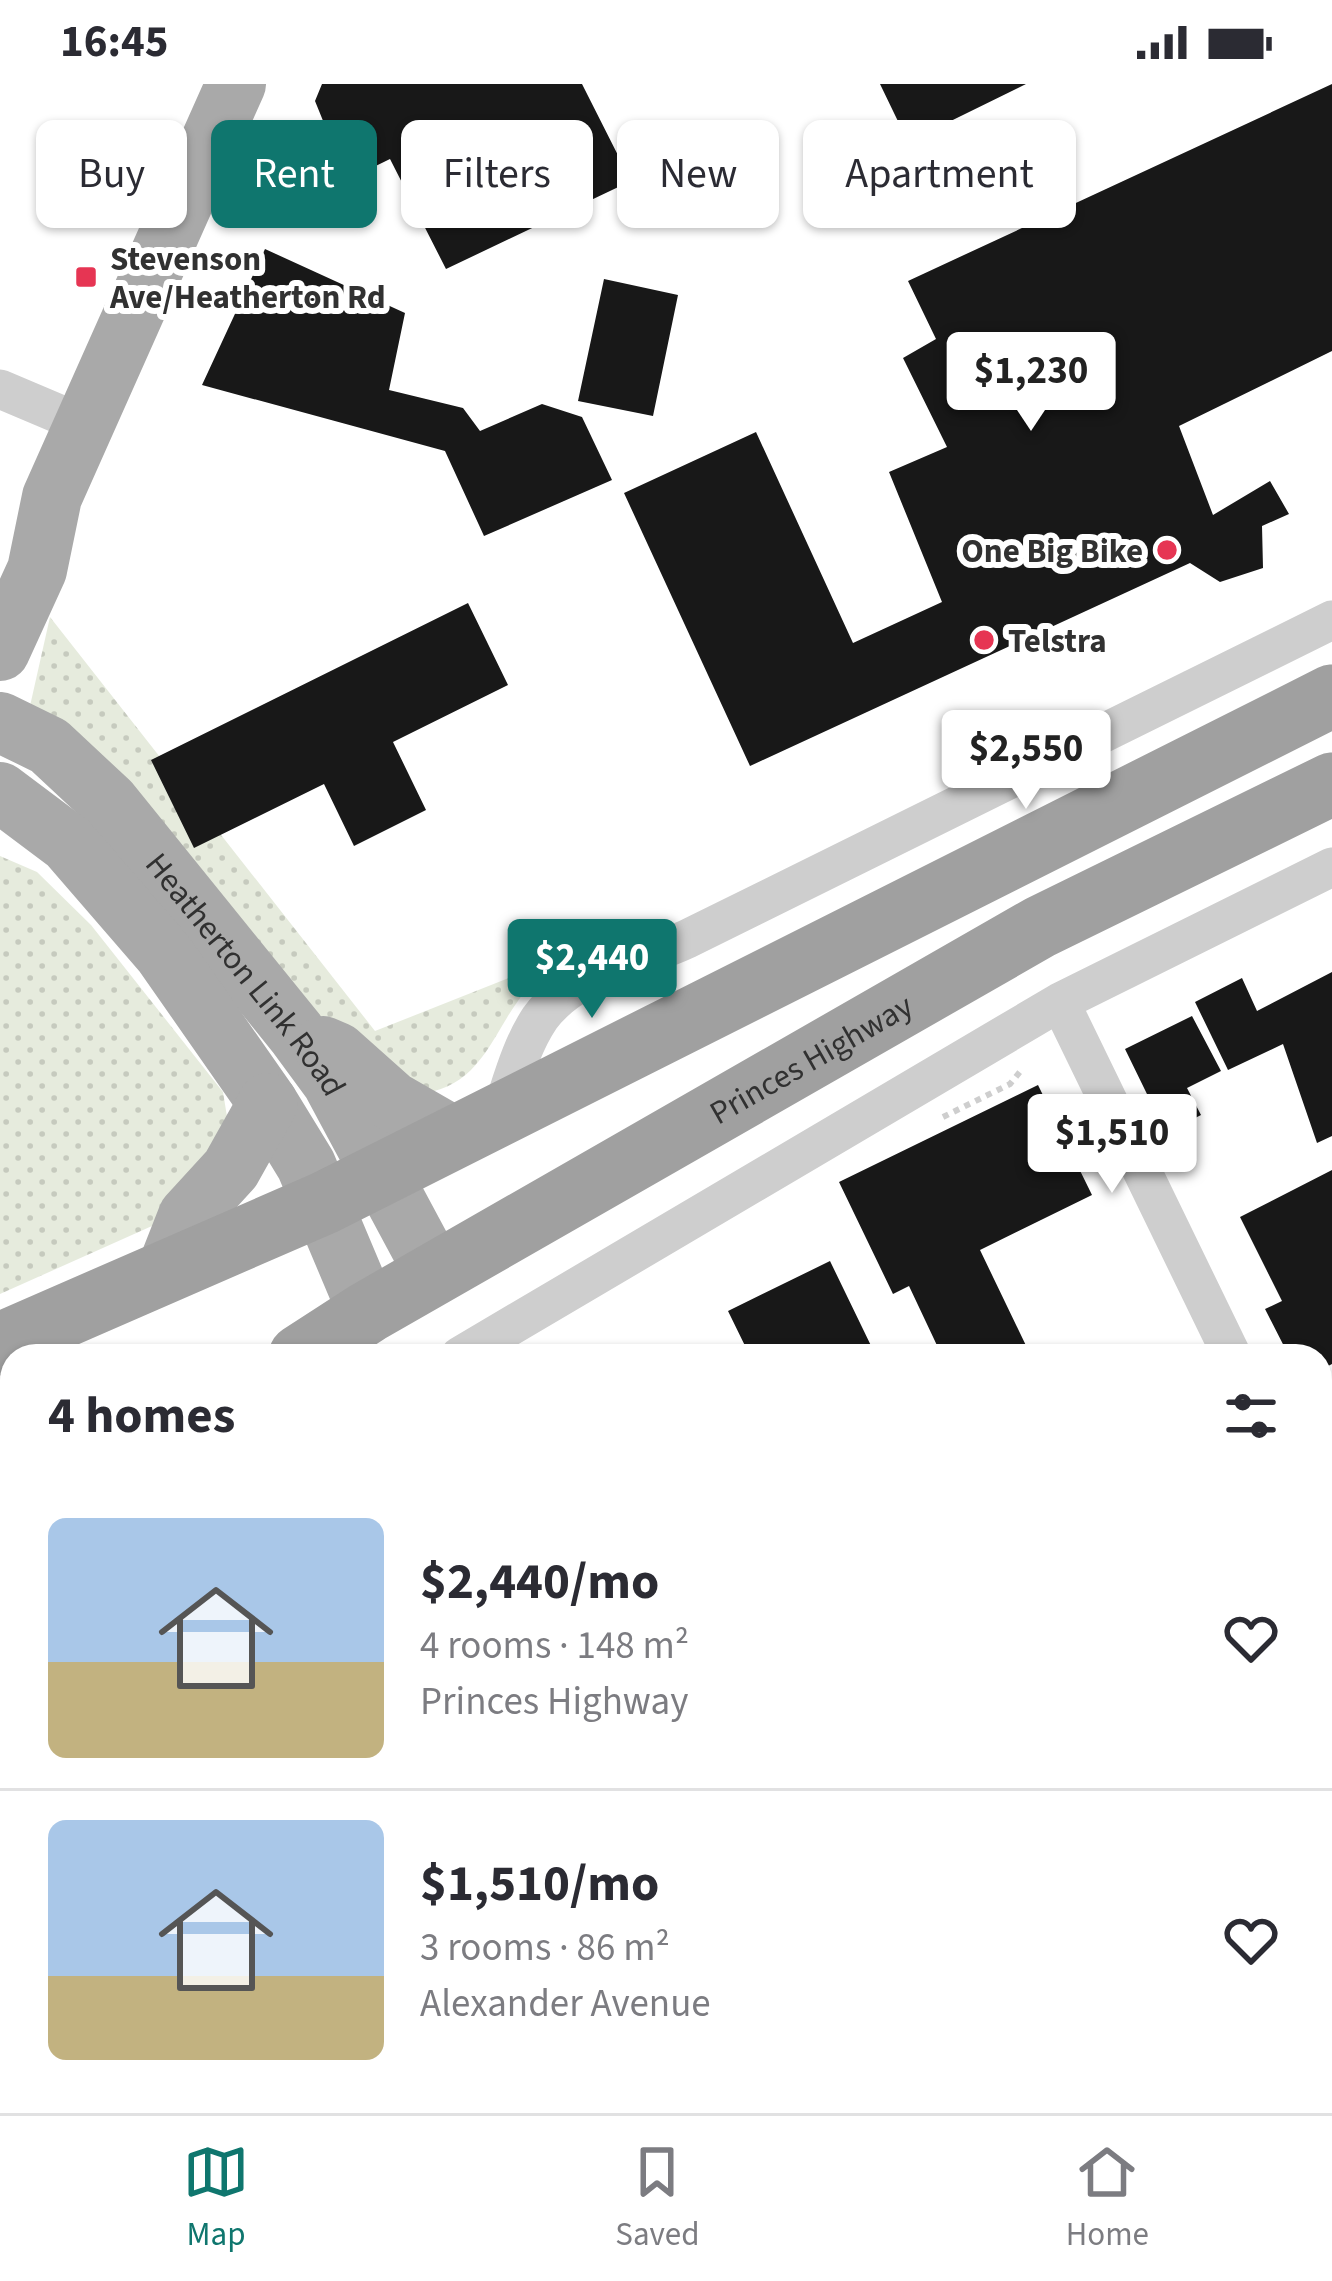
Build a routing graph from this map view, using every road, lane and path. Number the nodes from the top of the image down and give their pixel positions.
1 (236, 84) edge
2 (0, 389) edge
3 (85, 425) junction
4 (52, 496) junction
5 (0, 550) edge
6 (1332, 620) edge
7 (0, 651) edge
8 (1332, 696) edge
9 (0, 722) edge
10 (1332, 784) edge
11 (0, 792) edge
12 (0, 842) edge
13 (68, 843) junction
14 (1332, 867) edge
15 (1060, 1002) junction
16 (296, 1033) junction
17 (268, 1103) junction
18 (477, 1125) junction
19 (381, 1174) junction
20 (324, 1203) junction
21 (166, 1272) junction
22 (435, 1274) junction
23 (368, 1312) junction
24 (0, 1344) edge
25 (319, 1344) edge
26 (480, 1344) edge
27 (1226, 1344) edge

1 - 3 main road
2 - 3 street
3 - 4 main road
4 - 5 main road
4 - 7 main road
6 - 18 street
8 - 18 highway
9 - 16 main road, Heatherton Link Road
10 - 22 highway, Princes Highway
11 - 13 main road, Heatherton Link Road
12 - 13 main road
13 - 17 main road, Heatherton Link Road
14 - 15 street
15 - 26 street
15 - 27 street
16 - 18 main road
16 - 19 main road, Heatherton Link Road
17 - 20 main road, Heatherton Link Road
17 - 21 main road
18 - 19 highway
19 - 20 highway
19 - 22 main road, Heatherton Link Road
20 - 21 highway
20 - 23 main road, Heatherton Link Road
21 - 24 highway
22 - 23 highway, Princes Highway
23 - 25 highway, Princes Highway

